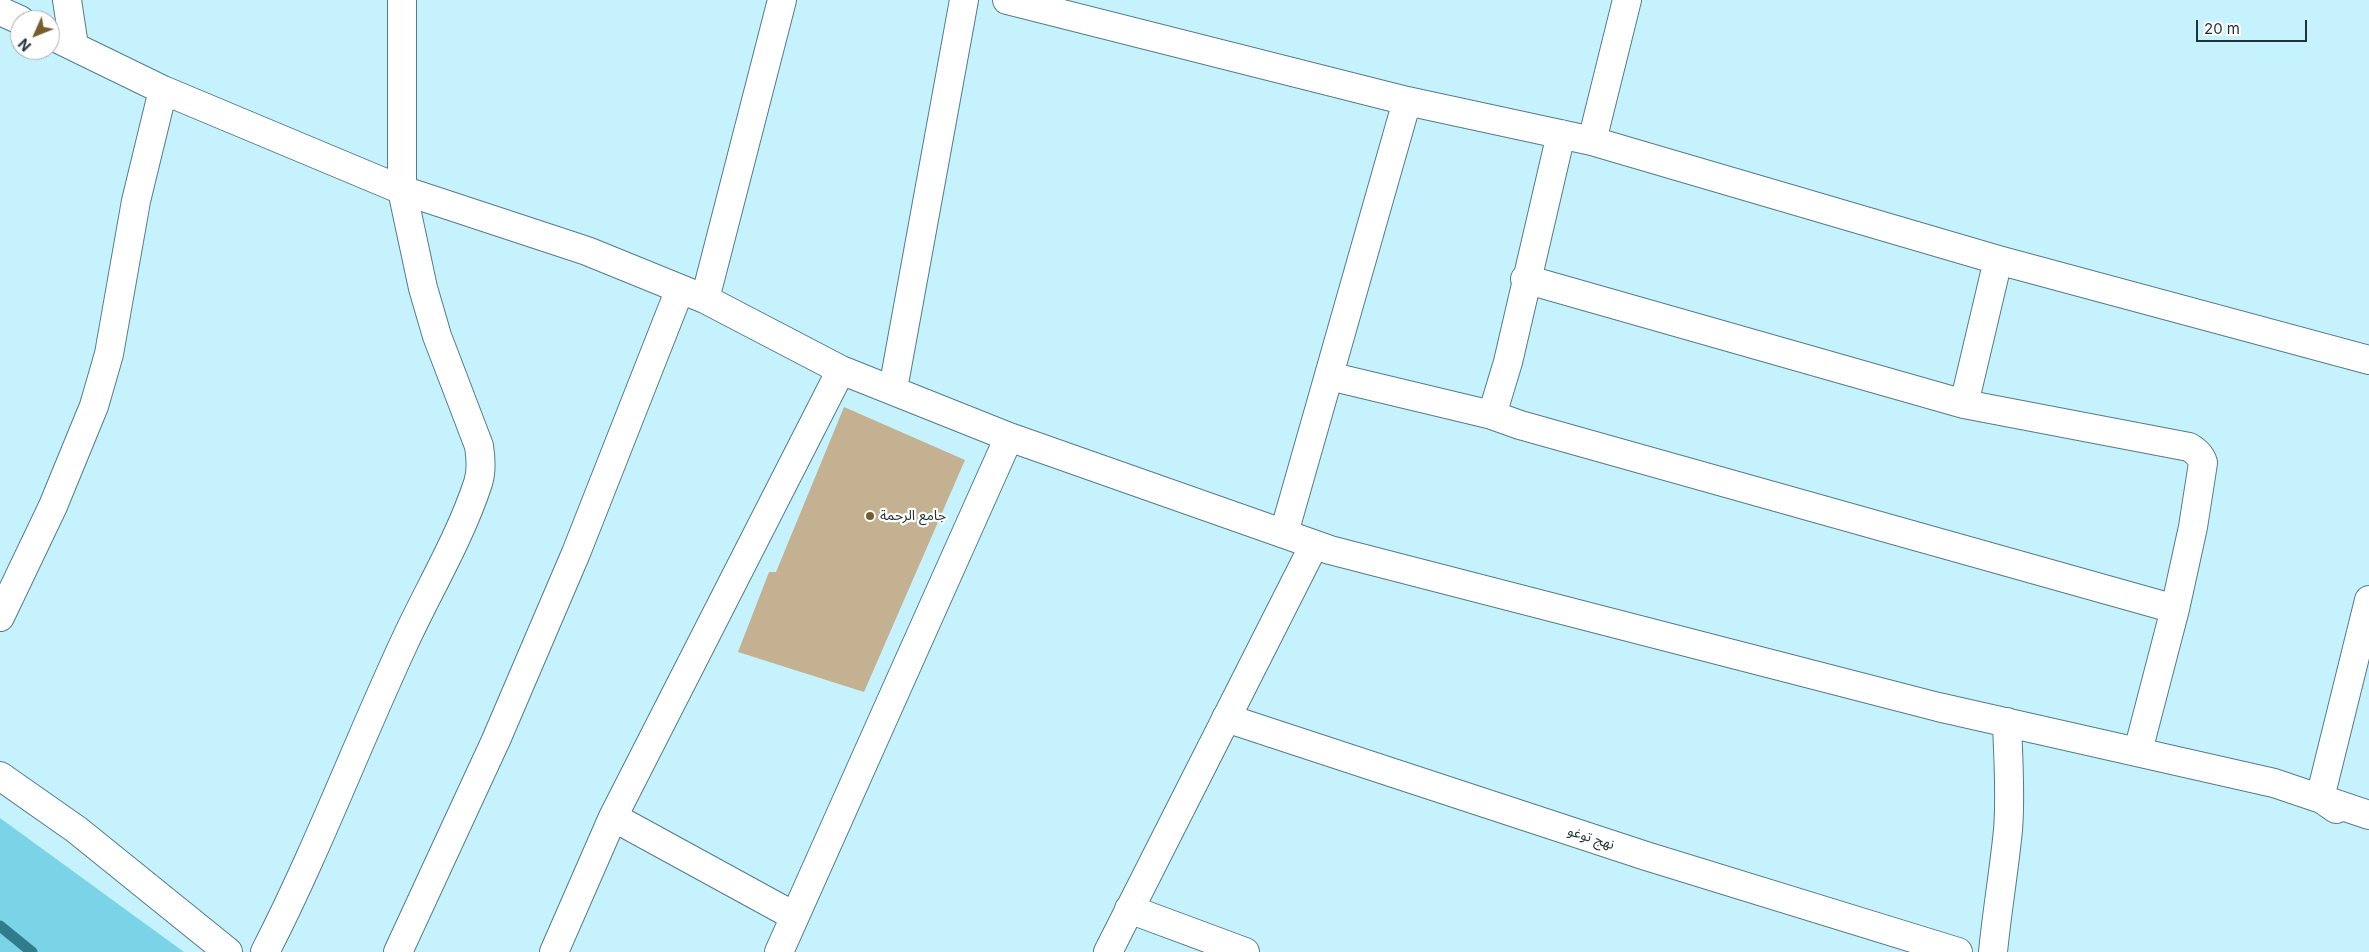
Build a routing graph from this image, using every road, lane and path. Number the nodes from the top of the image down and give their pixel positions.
1 (67, 0) edge
2 (402, 0) edge
3 (782, 0) edge
4 (964, 0) edge
5 (1008, 0) edge
6 (1627, 0) edge
7 (62, 40) edge
8 (163, 90) junction
9 (1407, 101) junction
10 (1561, 134) junction
11 (1592, 141) junction
12 (402, 190) junction
13 (1998, 260) junction
14 (1526, 279) junction
15 (680, 288) junction
16 (705, 299) junction
17 (2369, 360) edge
18 (841, 370) junction
19 (1328, 376) junction
20 (893, 389) junction
21 (1964, 404) junction
22 (1492, 415) junction
23 (1009, 437) junction
24 (1284, 533) junction
25 (1314, 545) junction
26 (2369, 600) edge
27 (2175, 609) junction
28 (0, 617) edge
29 (1226, 718) junction
30 (2007, 722) junction
31 (2138, 751) junction
32 (0, 776) edge
33 (2320, 798) junction
34 (2369, 815) edge
35 (613, 817) junction
36 (2369, 834) edge
37 (1129, 909) junction
38 (794, 916) junction
39 (228, 952) edge
40 (265, 952) edge
41 (398, 952) edge
42 (554, 952) edge
43 (779, 952) edge
44 (1108, 952) edge
45 (1245, 952) edge
46 (1958, 952) edge
47 (1993, 952) edge

1 - 7 street
2 - 12 street
3 - 16 street
4 - 20 street
5 - 9 street
6 - 11 street
7 - 8 street
8 - 12 street
8 - 28 street
9 - 10 street
9 - 19 street
10 - 11 street
10 - 14 street
11 - 13 street
12 - 15 street
12 - 40 street
13 - 17 street
13 - 21 street
14 - 21 street
14 - 22 street
15 - 16 street
15 - 41 street
16 - 18 street
18 - 20 street
18 - 35 street
19 - 22 street
19 - 24 street
20 - 23 street
21 - 27 street
22 - 27 street
23 - 24 street
23 - 38 street
24 - 25 street
25 - 29 street
25 - 30 street
26 - 33 street
27 - 31 street
29 - 37 street
29 - 46 street, نهج توغو
30 - 31 street
30 - 47 street
31 - 33 street
32 - 39 street
33 - 34 street
33 - 36 street
35 - 38 street
35 - 42 street
37 - 44 street
37 - 45 street
38 - 43 street

